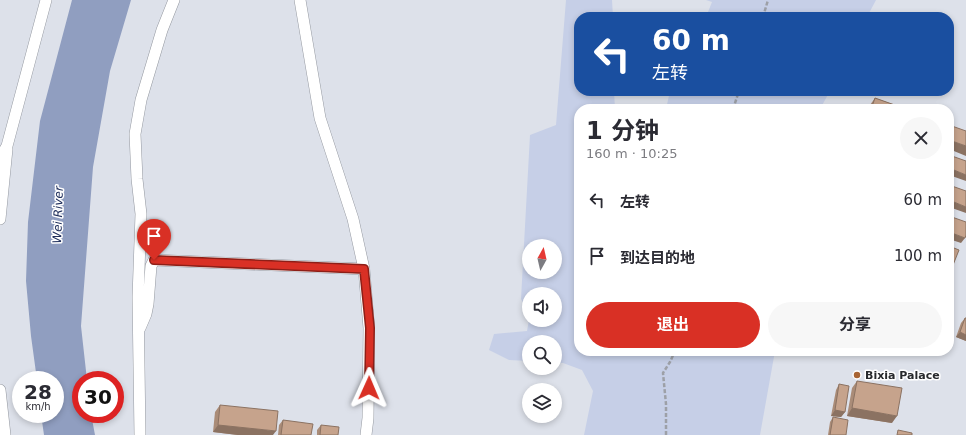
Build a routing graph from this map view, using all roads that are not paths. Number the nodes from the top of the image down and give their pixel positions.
1 (46, 0) edge
2 (174, 0) edge
3 (300, 0) edge
4 (7, 146) junction
5 (0, 158) edge
6 (0, 219) edge
7 (364, 269) junction
8 (138, 332) junction
9 (0, 390) edge
10 (5, 435) edge
11 (140, 435) edge
12 (366, 435) edge

1 - 4 street
2 - 8 street
3 - 7 street
4 - 5 street
4 - 6 street
7 - 8 street
7 - 12 street
8 - 11 street
9 - 10 street

